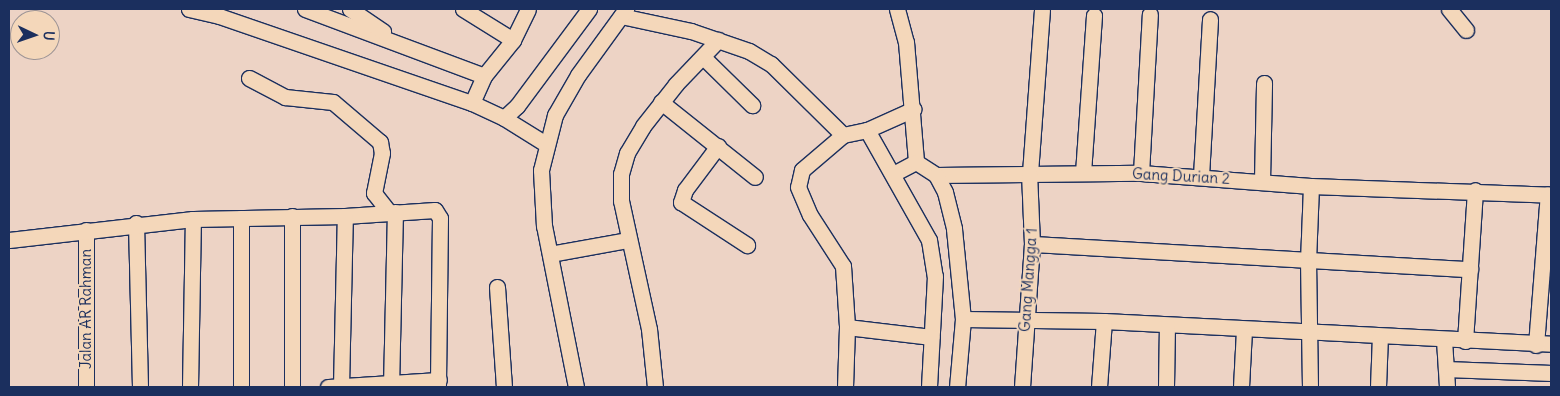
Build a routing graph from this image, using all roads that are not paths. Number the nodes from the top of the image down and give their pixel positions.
1 (189, 9) edge
2 (305, 9) edge
3 (350, 9) edge
4 (463, 9) edge
5 (528, 9) edge
6 (589, 9) edge
7 (897, 9) edge
8 (1450, 9) edge
9 (1042, 10) edge
10 (220, 12) edge
11 (624, 12) edge
12 (1150, 14) dead end
13 (1094, 15) dead end
14 (1210, 19) dead end
15 (1466, 30) dead end
16 (513, 40) junction
17 (718, 40) junction
18 (403, 45) junction
19 (703, 56) junction
20 (484, 76) junction
21 (249, 78) dead end
22 (1264, 83) dead end
23 (661, 102) junction
24 (472, 103) junction
25 (752, 105) dead end
26 (914, 109) junction
27 (504, 118) junction
28 (867, 130) junction
29 (843, 135) junction
30 (546, 144) junction
31 (718, 146) junction
32 (916, 162) junction
33 (1030, 173) junction
34 (1083, 173) junction
35 (1142, 173) junction
36 (894, 174) junction
37 (936, 175) junction
38 (1201, 176) junction
39 (755, 177) dead end
40 (1262, 181) junction
41 (1311, 186) junction
42 (1475, 190) junction
43 (1550, 194) edge
44 (392, 212) junction
45 (292, 216) junction
46 (345, 216) junction
47 (240, 218) junction
48 (193, 219) junction
49 (136, 224) junction
50 (86, 230) junction
51 (9, 240) edge
52 (627, 240) junction
53 (1032, 244) junction
54 (747, 245) dead end
55 (550, 254) junction
56 (1308, 261) junction
57 (1470, 270) junction
58 (497, 287) dead end
59 (963, 319) junction
60 (1025, 321) junction
61 (1104, 321) junction
62 (1167, 325) junction
63 (847, 327) junction
64 (1244, 329) junction
65 (1312, 331) junction
66 (1380, 336) junction
67 (931, 337) junction
68 (1444, 340) junction
69 (1465, 341) junction
70 (1551, 344) edge
71 (1536, 345) junction
72 (1446, 369) junction
73 (1551, 373) edge
74 (439, 384) edge
75 (391, 385) edge
76 (86, 387) edge
77 (140, 387) edge
78 (190, 387) edge
79 (240, 387) edge
80 (292, 387) edge
81 (336, 387) edge
82 (504, 387) edge
83 (576, 387) edge
84 (655, 387) edge
85 (845, 387) edge
86 (929, 387) edge
87 (957, 387) edge
88 (1022, 387) edge
89 (1099, 387) edge
90 (1166, 387) edge
91 (1241, 387) edge
92 (1310, 387) edge
93 (1378, 387) edge
94 (1446, 387) edge

1 - 10 street
2 - 18 street
3 - 18 street
4 - 16 street
5 - 16 street
6 - 27 street
7 - 26 street
8 - 15 street
9 - 33 street, Gang Mangga 1
10 - 24 street
11 - 17 street
11 - 30 street
12 - 35 street
13 - 34 street
14 - 38 street
16 - 20 street
17 - 19 street
17 - 29 street
18 - 20 street
19 - 23 street
19 - 25 street
20 - 24 street
21 - 44 street
22 - 40 street
23 - 31 street
23 - 52 street
24 - 27 street
26 - 28 street
26 - 32 street
27 - 30 street
28 - 29 street
28 - 36 street
29 - 63 street
30 - 55 street
31 - 39 street
31 - 54 street
32 - 36 street
32 - 37 street
33 - 34 street, Gang Durian 2
33 - 37 street, Gang Durian 2
33 - 53 street, Gang Mangga 1
34 - 35 street, Gang Durian 2
35 - 38 street, Gang Durian 2
36 - 67 street
37 - 59 street
38 - 40 street, Gang Durian 2
40 - 41 street, Gang Durian 2
41 - 42 street, Gang Durian 2
41 - 56 street
42 - 43 street, Gang Durian 2
42 - 57 street
43 - 71 street
44 - 46 street
44 - 74 street
44 - 75 street
45 - 46 street
45 - 47 street
45 - 80 street
46 - 81 street
47 - 48 street
47 - 79 street
48 - 49 street
48 - 78 street
49 - 50 street
49 - 77 street
50 - 51 street
50 - 76 street, Jalan AR Rahman
52 - 55 street
52 - 84 street
53 - 56 street
53 - 60 street, Gang Mangga 1
55 - 83 street
56 - 57 street
56 - 65 street
57 - 69 street
58 - 82 street
59 - 60 street
59 - 87 street
60 - 61 street
60 - 88 street, Gang Mangga 1
61 - 62 street
61 - 89 street
62 - 64 street
62 - 90 street
63 - 67 street
63 - 85 street
64 - 65 street
64 - 91 street
65 - 66 street
65 - 92 street
66 - 68 street
66 - 93 street
67 - 86 street
68 - 69 street
68 - 72 street
69 - 71 street
70 - 71 street
72 - 73 street
72 - 94 street
74 - 75 street
75 - 81 street

